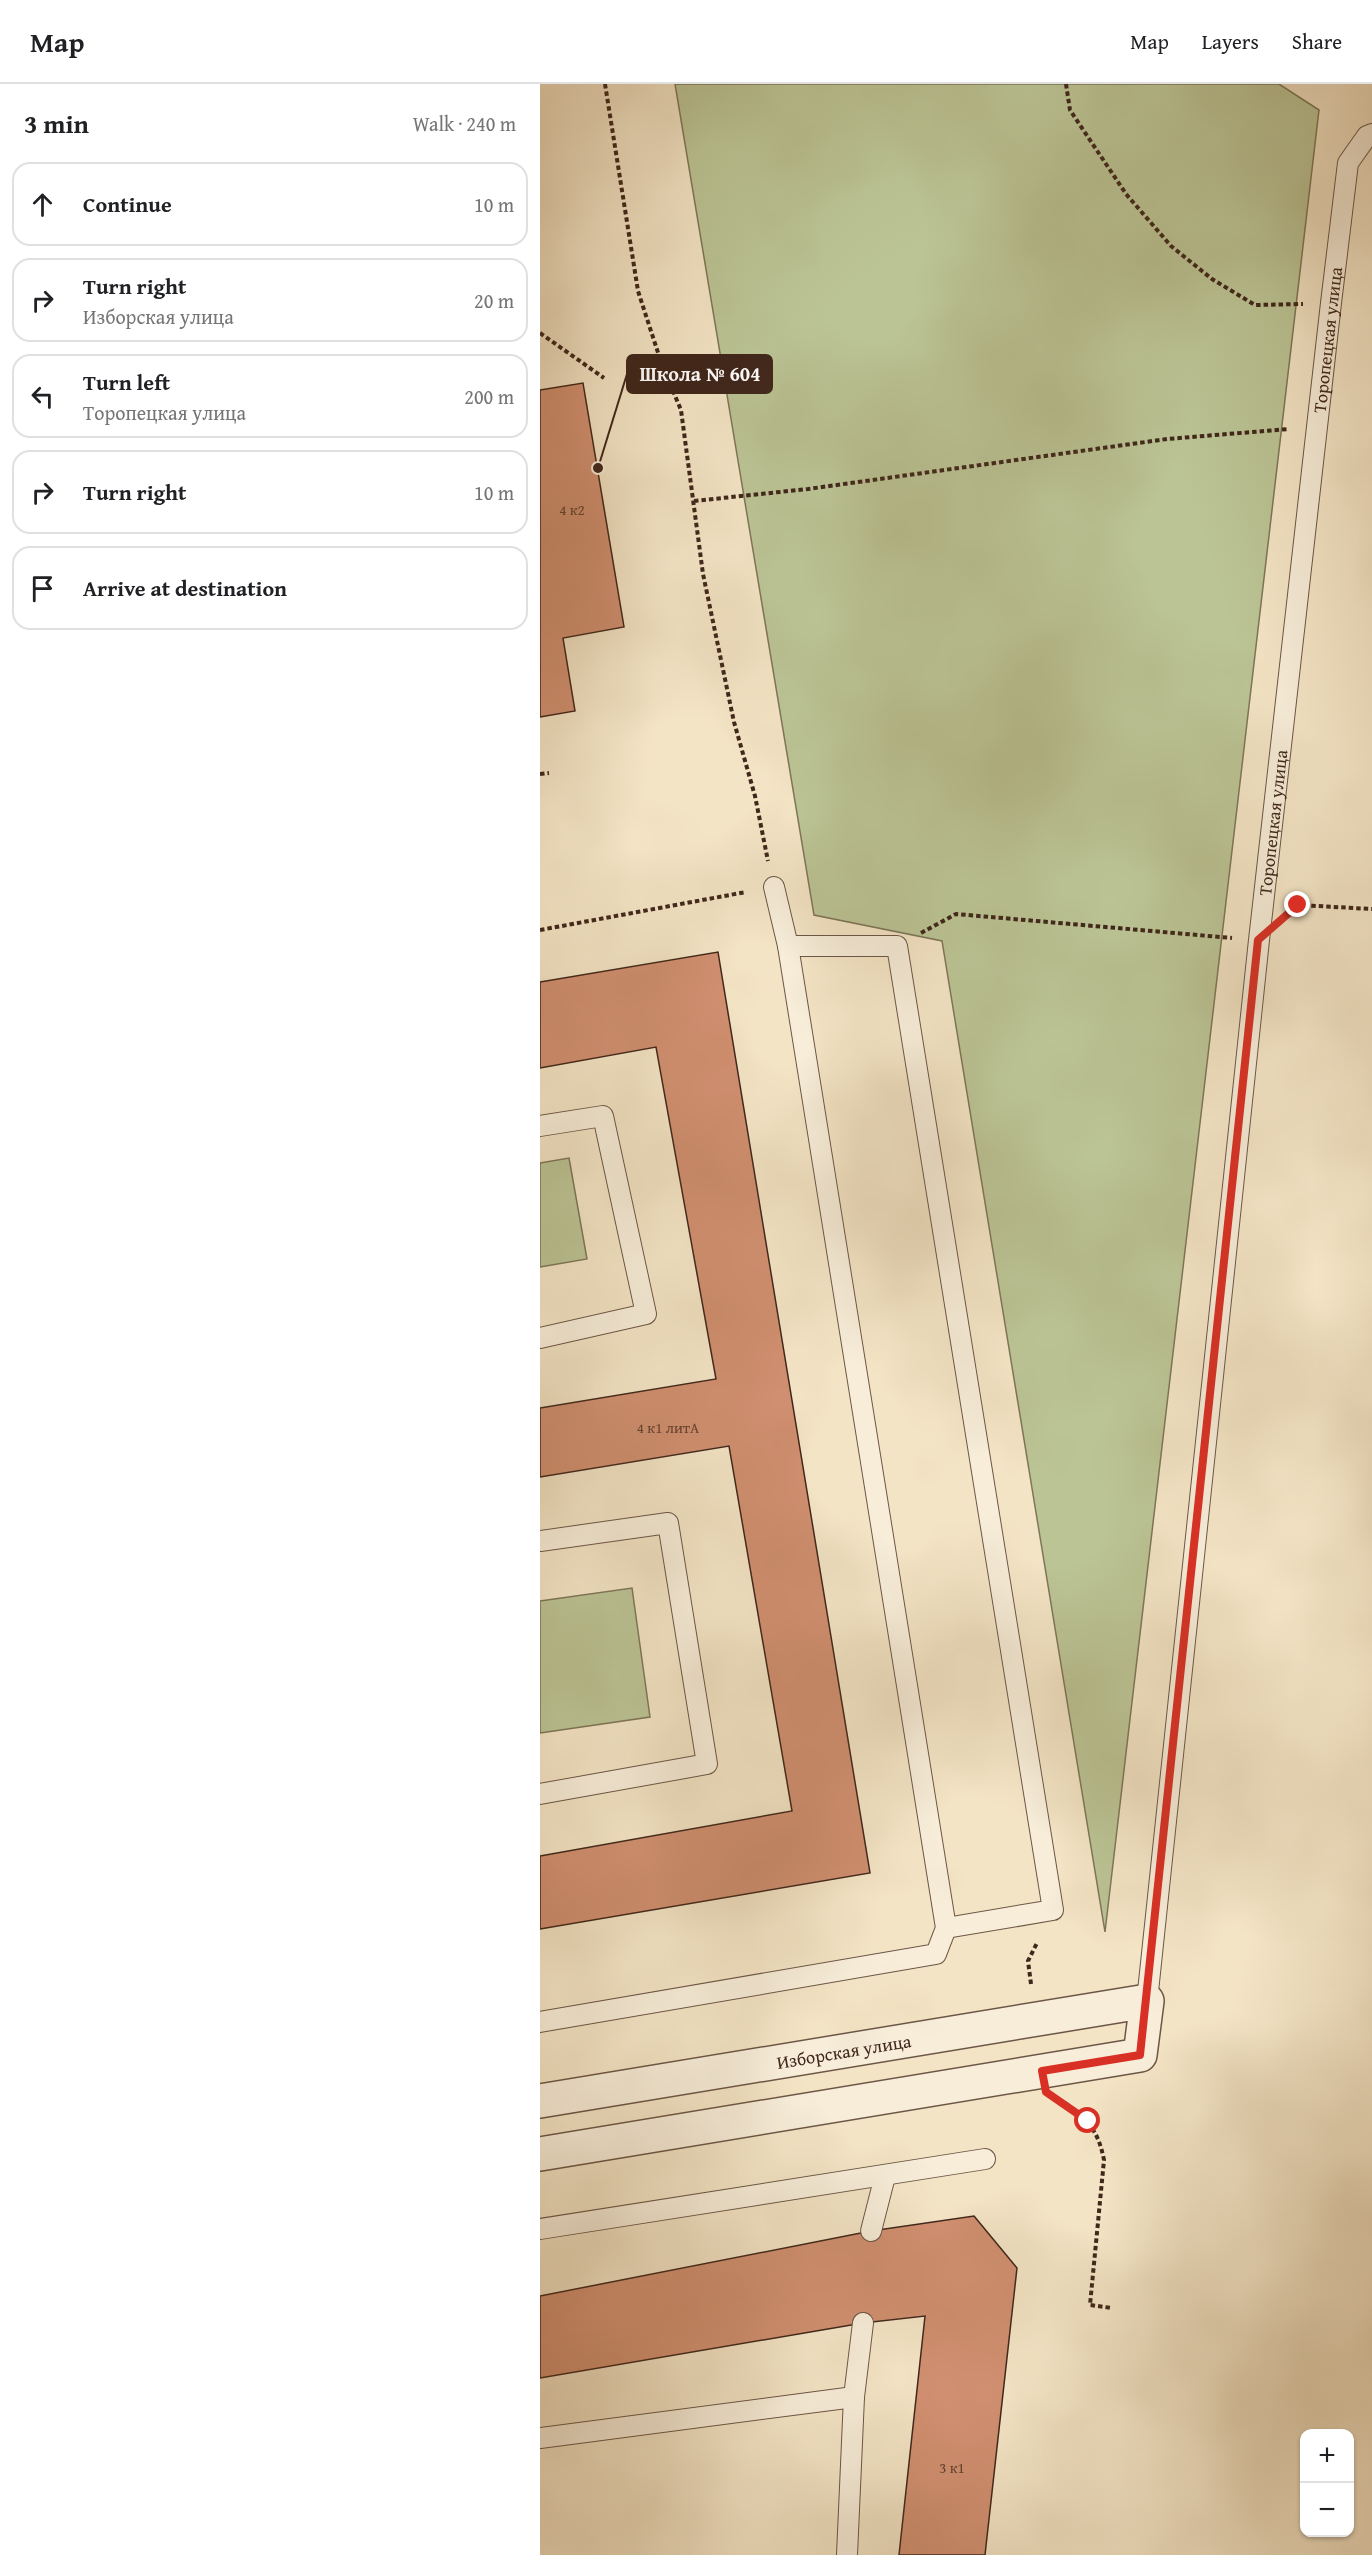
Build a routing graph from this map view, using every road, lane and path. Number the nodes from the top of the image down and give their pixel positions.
1 (605, 84) edge
2 (1066, 84) edge
3 (1372, 134) edge
4 (1330, 303) junction
5 (540, 333) edge
6 (604, 378) dead end
7 (1317, 426) junction
8 (694, 501) junction
9 (549, 773) dead end
10 (540, 774) edge
11 (774, 887) junction
12 (1372, 909) edge
13 (540, 930) edge
14 (1258, 940) junction
15 (788, 946) junction
16 (897, 946) junction
17 (540, 1126) edge
18 (540, 1338) edge
19 (540, 1541) edge
20 (540, 1794) edge
21 (1053, 1910) junction
22 (946, 1928) junction
23 (1147, 2001) junction
24 (1035, 2020) junction
25 (540, 2022) edge
26 (1042, 2071) junction
27 (540, 2101) edge
28 (540, 2154) edge
29 (985, 2160) dead end
30 (885, 2176) junction
31 (540, 2229) edge
32 (871, 2231) dead end
33 (1112, 2308) dead end
34 (863, 2323) dead end
35 (854, 2397) junction
36 (540, 2438) edge
37 (847, 2555) edge

1 - 8 path
2 - 4 path
3 - 4 lane, Торопецкая улица
4 - 7 lane, Торопецкая улица
5 - 6 path
7 - 8 path
7 - 14 lane, Торопецкая улица
8 - 11 path
9 - 10 path
11 - 13 path
11 - 15 lane
12 - 14 path
14 - 16 path
14 - 23 lane, Торопецкая улица
15 - 16 lane
15 - 22 lane
16 - 21 lane
17 - 18 lane
19 - 20 lane
21 - 22 lane
21 - 24 path
22 - 25 lane
23 - 24 street, Изборская улица
23 - 26 street, Торопецкая улица
24 - 27 street, Изборская улица
26 - 28 street
26 - 33 path
29 - 30 lane
30 - 31 lane
30 - 32 lane
34 - 35 lane
35 - 36 lane
35 - 37 lane

